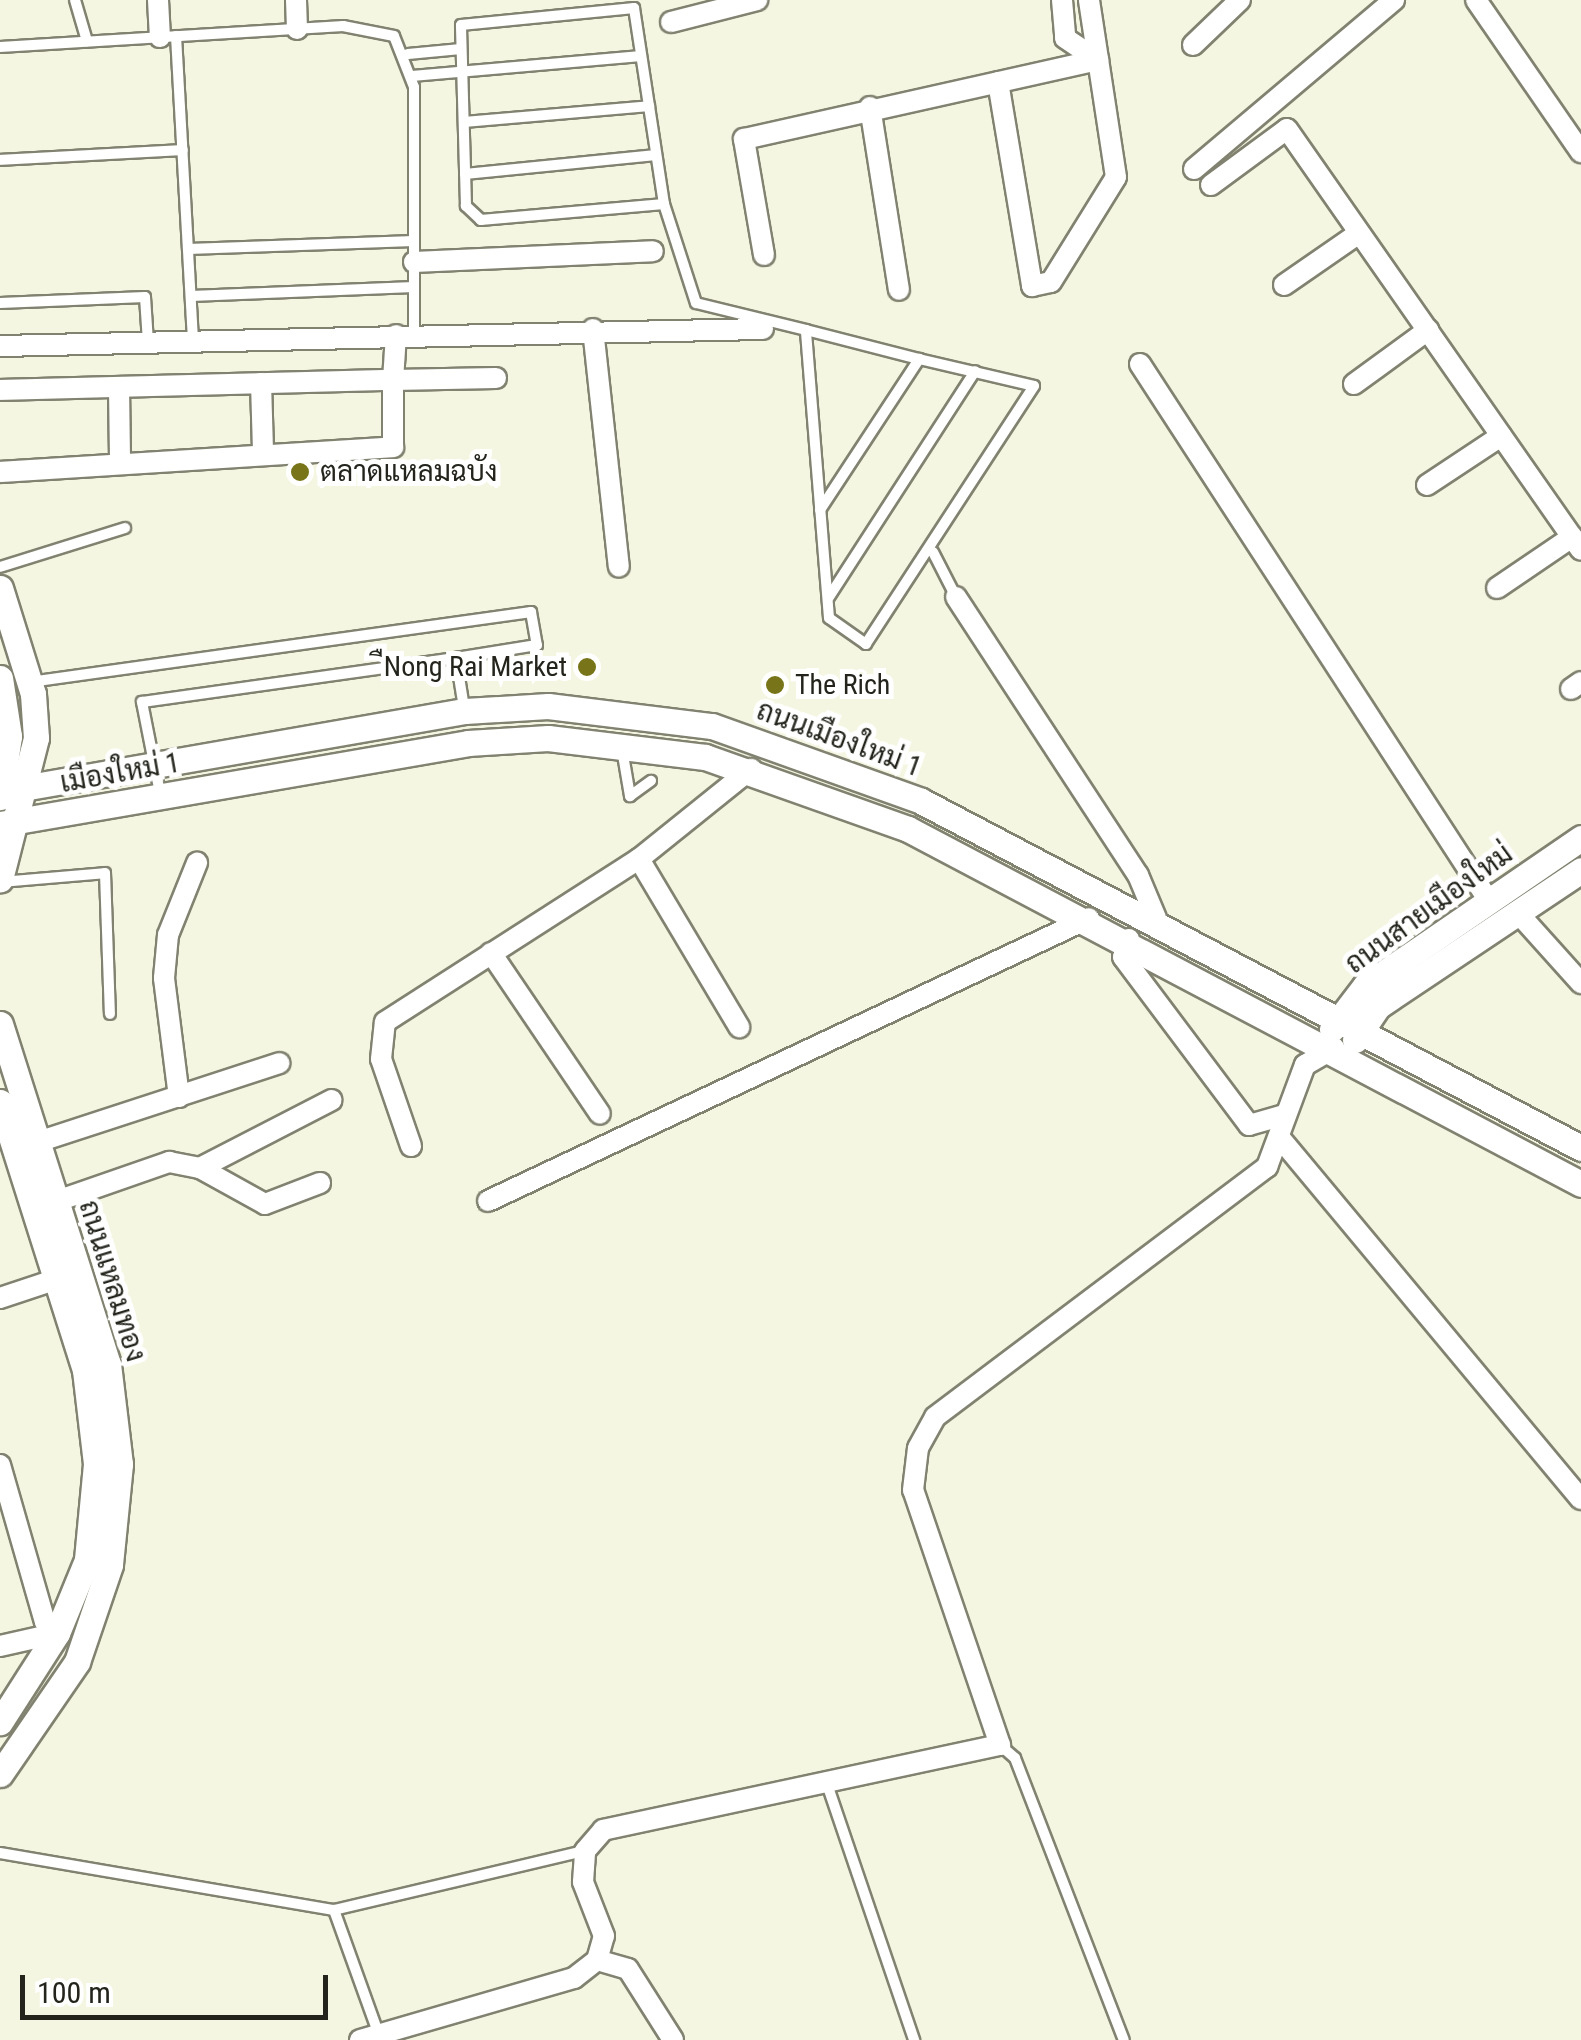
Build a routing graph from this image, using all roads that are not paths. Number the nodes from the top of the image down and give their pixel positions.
1 (75, 0) edge
2 (158, 0) edge
3 (296, 0) edge
4 (758, 0) edge
5 (1062, 0) edge
6 (1089, 0) edge
7 (1240, 0) edge
8 (1394, 0) edge
9 (1476, 0) edge
10 (671, 22) dead end
11 (297, 28) junction
12 (168, 36) junction
13 (88, 42) junction
14 (1193, 45) dead end
15 (0, 47) edge
16 (461, 50) junction
17 (408, 54) junction
18 (641, 56) junction
19 (1098, 60) junction
20 (462, 72) junction
21 (412, 76) junction
22 (998, 82) junction
23 (649, 106) junction
24 (870, 107) junction
25 (464, 122) junction
26 (182, 150) junction
27 (1581, 152) edge
28 (656, 155) junction
29 (0, 160) edge
30 (1194, 169) dead end
31 (465, 174) junction
32 (1211, 185) dead end
33 (664, 204) junction
34 (1360, 233) junction
35 (414, 240) junction
36 (188, 249) junction
37 (653, 252) dead end
38 (764, 255) dead end
39 (414, 262) junction
40 (1284, 285) dead end
41 (414, 287) junction
42 (899, 290) dead end
43 (191, 296) junction
44 (0, 303) edge
45 (763, 328) dead end
46 (592, 329) junction
47 (806, 330) junction
48 (1428, 330) junction
49 (405, 334) junction
50 (194, 340) junction
51 (148, 342) junction
52 (0, 346) edge
53 (920, 359) junction
54 (1140, 364) dead end
55 (975, 372) junction
56 (496, 378) dead end
57 (393, 380) junction
58 (261, 383) junction
59 (1354, 384) dead end
60 (118, 386) junction
61 (0, 390) edge
62 (1501, 436) junction
63 (263, 450) junction
64 (120, 459) junction
65 (0, 472) edge
66 (1427, 485) dead end
67 (820, 510) junction
68 (125, 528) dead end
69 (1576, 544) edge
70 (932, 552) junction
71 (0, 567) edge
72 (619, 567) dead end
73 (0, 588) edge
74 (1497, 588) dead end
75 (956, 597) joint
76 (828, 598) junction
77 (456, 658) junction
78 (0, 678) edge
79 (29, 682) junction
80 (465, 711) junction
81 (621, 743) junction
82 (155, 765) junction
83 (752, 769) junction
84 (250, 781) joint
85 (650, 781) dead end
86 (28, 787) junction
87 (0, 794) edge
88 (160, 796) junction
89 (9, 822) edge
90 (1581, 838) edge
91 (638, 859) junction
92 (196, 863) dead end
93 (1581, 870) edge
94 (0, 880) edge
95 (1489, 902) junction
96 (1518, 914) junction
97 (1089, 918) junction
98 (1156, 918) junction
99 (1129, 939) junction
100 (491, 953) junction
101 (1581, 983) edge
102 (110, 1014) dead end
103 (1352, 1021) junction
104 (0, 1024) edge
105 (739, 1027) dead end
106 (1335, 1048) junction
107 (279, 1064) dead end
108 (179, 1097) junction
109 (332, 1100) dead end
110 (0, 1102) edge
111 (600, 1114) dead end
112 (1285, 1116) junction
113 (1280, 1138) junction
114 (38, 1142) junction
115 (411, 1146) dead end
116 (1581, 1148) edge
117 (200, 1168) junction
118 (320, 1182) dead end
119 (1581, 1184) edge
120 (488, 1200) dead end
121 (56, 1202) junction
122 (68, 1276) junction
123 (0, 1298) edge
124 (0, 1465) edge
125 (1581, 1499) edge
126 (57, 1633) junction
127 (0, 1646) edge
128 (0, 1722) edge
129 (1000, 1745) junction
130 (0, 1774) edge
131 (826, 1780) junction
132 (585, 1851) junction
133 (0, 1853) edge
134 (334, 1910) junction
135 (597, 1960) junction
136 (369, 2037) edge
137 (672, 2040) edge
138 (914, 2040) edge
139 (1124, 2040) edge

1 - 13 lane
2 - 12 street
3 - 11 street
4 - 10 street
5 - 19 street
6 - 19 street
7 - 14 street
8 - 30 street
9 - 27 street
11 - 12 lane
11 - 17 lane
12 - 13 lane
12 - 26 lane
13 - 15 lane
16 - 17 lane
16 - 18 lane
16 - 20 lane
17 - 21 lane
18 - 20 lane
18 - 23 lane
19 - 22 street
19 - 22 street
20 - 21 lane
20 - 25 lane
21 - 35 lane
22 - 24 street
23 - 25 lane
23 - 28 lane
24 - 38 street
24 - 42 street
25 - 31 lane
26 - 29 lane
26 - 36 lane
28 - 31 lane
28 - 33 lane
31 - 33 lane
32 - 34 street
33 - 47 lane
34 - 40 street
34 - 48 street
35 - 36 lane
35 - 39 lane
36 - 43 lane
37 - 39 street
39 - 41 lane
41 - 43 lane
41 - 49 lane
43 - 50 lane
44 - 51 lane
45 - 46 street
46 - 49 street
46 - 72 street
47 - 53 lane
47 - 67 lane
48 - 59 street
48 - 62 street
49 - 50 street
49 - 57 street
50 - 51 street
51 - 52 street
53 - 55 lane
53 - 67 lane
54 - 95 street
55 - 70 lane
55 - 76 lane
56 - 57 street
57 - 58 street
57 - 63 street
58 - 60 street
58 - 63 street
60 - 61 street
60 - 64 street
62 - 66 street
62 - 69 street
63 - 64 street
64 - 65 street
67 - 76 lane
68 - 71 lane
69 - 74 street
70 - 75 lane
70 - 76 lane
73 - 79 street
75 - 98 street
77 - 79 lane
77 - 80 lane
77 - 82 lane
78 - 87 street
79 - 86 street
80 - 82 street, ถนนเมืองใหม่ 1
80 - 98 street, ถนนเมืองใหม่ 1
81 - 83 street, ถนนเมืองใหม่ 1
81 - 84 street, ถนนเมืองใหม่ 1
81 - 85 lane
82 - 86 street, ถนนเมืองใหม่ 1
82 - 88 lane
83 - 91 street
83 - 97 street, ถนนเมืองใหม่ 1
84 - 88 street, เมืองใหม่ 1
86 - 87 street, ถนนเมืองใหม่ 1
86 - 89 street
88 - 89 street, เมืองใหม่ 1
89 - 94 street
90 - 95 street, ถนนสายเมืองใหม่
91 - 100 street
91 - 105 street
92 - 108 street
93 - 96 street, ถนนสายเมืองใหม่
94 - 102 lane
95 - 103 street, ถนนสายเมืองใหม่
96 - 101 street
96 - 103 street, ถนนสายเมืองใหม่
97 - 99 street, ถนนเมืองใหม่ 1
97 - 120 street
98 - 103 street, ถนนเมืองใหม่ 1
99 - 106 street, ถนนเมืองใหม่ 1
99 - 112 street
100 - 111 street
100 - 115 street
103 - 106 street, ถนนสายเมืองใหม่
103 - 116 street, ถนนเมืองใหม่ 1
104 - 114 street, ถนนแหลมทอง
106 - 112 street
106 - 119 street, ถนนเมืองใหม่ 1
107 - 108 street
108 - 114 street
109 - 117 street
110 - 122 street, ถนนแหลมทอง
112 - 113 street
113 - 125 street
113 - 129 street
114 - 121 street, ถนนแหลมทอง
117 - 118 street
117 - 121 street
121 - 122 street, ถนนแหลมทอง
122 - 123 street
122 - 126 street, ถนนแหลมทอง
122 - 130 street, ถนนแหลมทอง
124 - 126 street
126 - 127 street
126 - 128 street, ถนนแหลมทอง
129 - 131 street
129 - 139 lane
131 - 132 street
131 - 138 lane
132 - 134 lane
132 - 135 street
133 - 134 lane
134 - 136 lane
135 - 136 street
135 - 137 street

